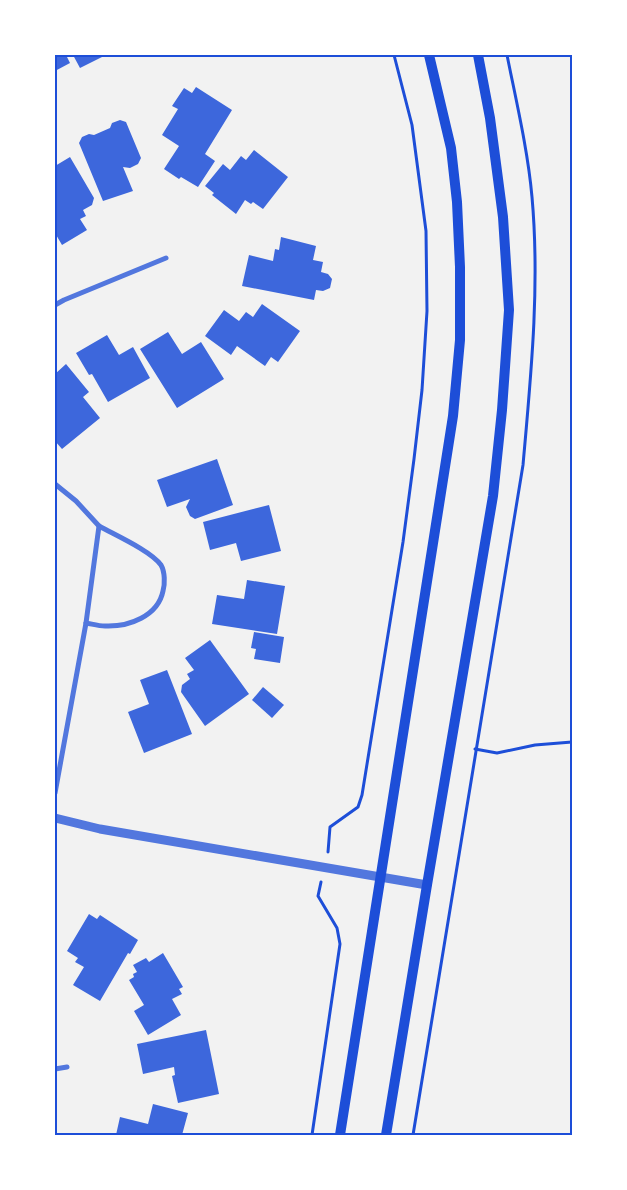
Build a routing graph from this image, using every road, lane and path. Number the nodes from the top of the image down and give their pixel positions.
1 (394, 55) edge
2 (429, 55) edge
3 (478, 55) edge
4 (166, 258) dead end
5 (55, 305) edge
6 (55, 484) edge
7 (99, 526) junction
8 (86, 623) junction
9 (572, 742) edge
10 (55, 793) edge
11 (55, 818) edge
12 (325, 867) junction
13 (380, 877) junction
14 (426, 884) junction
15 (318, 896) dead end
16 (67, 1067) dead end
17 (55, 1069) edge
18 (312, 1135) edge
19 (340, 1135) edge
20 (386, 1135) edge
21 (413, 1135) edge

1 - 12 path
2 - 13 main road
3 - 14 main road
4 - 5 street
6 - 7 street
7 - 8 street
7 - 8 street
8 - 10 street
9 - 21 path
11 - 12 street
12 - 13 street
13 - 14 street
13 - 19 main road
14 - 20 main road
15 - 18 path
16 - 17 street

